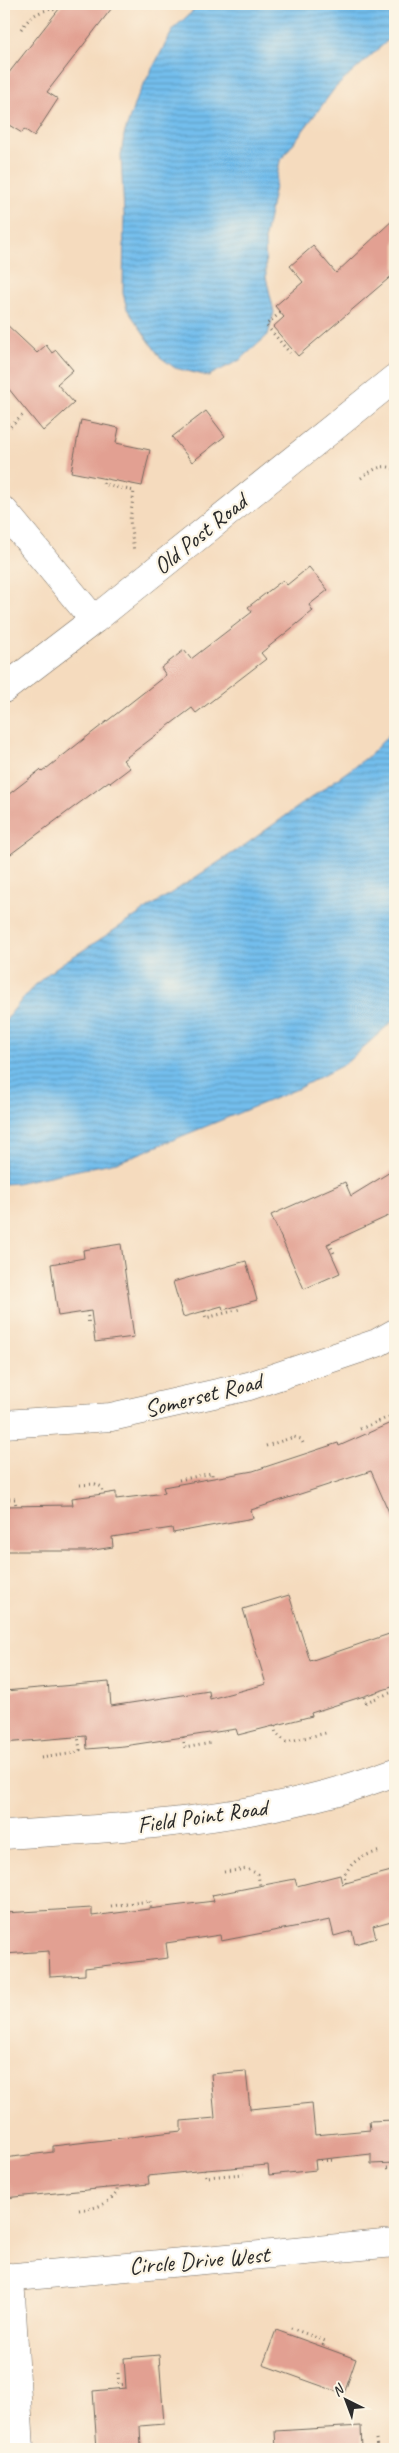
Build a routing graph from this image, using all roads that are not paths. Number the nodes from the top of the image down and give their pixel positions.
1 (395, 378) edge
2 (4, 511) edge
3 (94, 620) junction
4 (4, 688) edge
5 (395, 1333) edge
6 (4, 1424) edge
7 (395, 1772) edge
8 (4, 1836) edge
9 (395, 2243) edge
10 (7, 2277) edge
11 (20, 2449) edge

1 - 3 street, Old Post Road
2 - 3 street
3 - 4 street, Old Post Road
5 - 6 street, Somerset Road
7 - 8 street, Field Point Road
9 - 10 street, Circle Drive West
10 - 11 street

